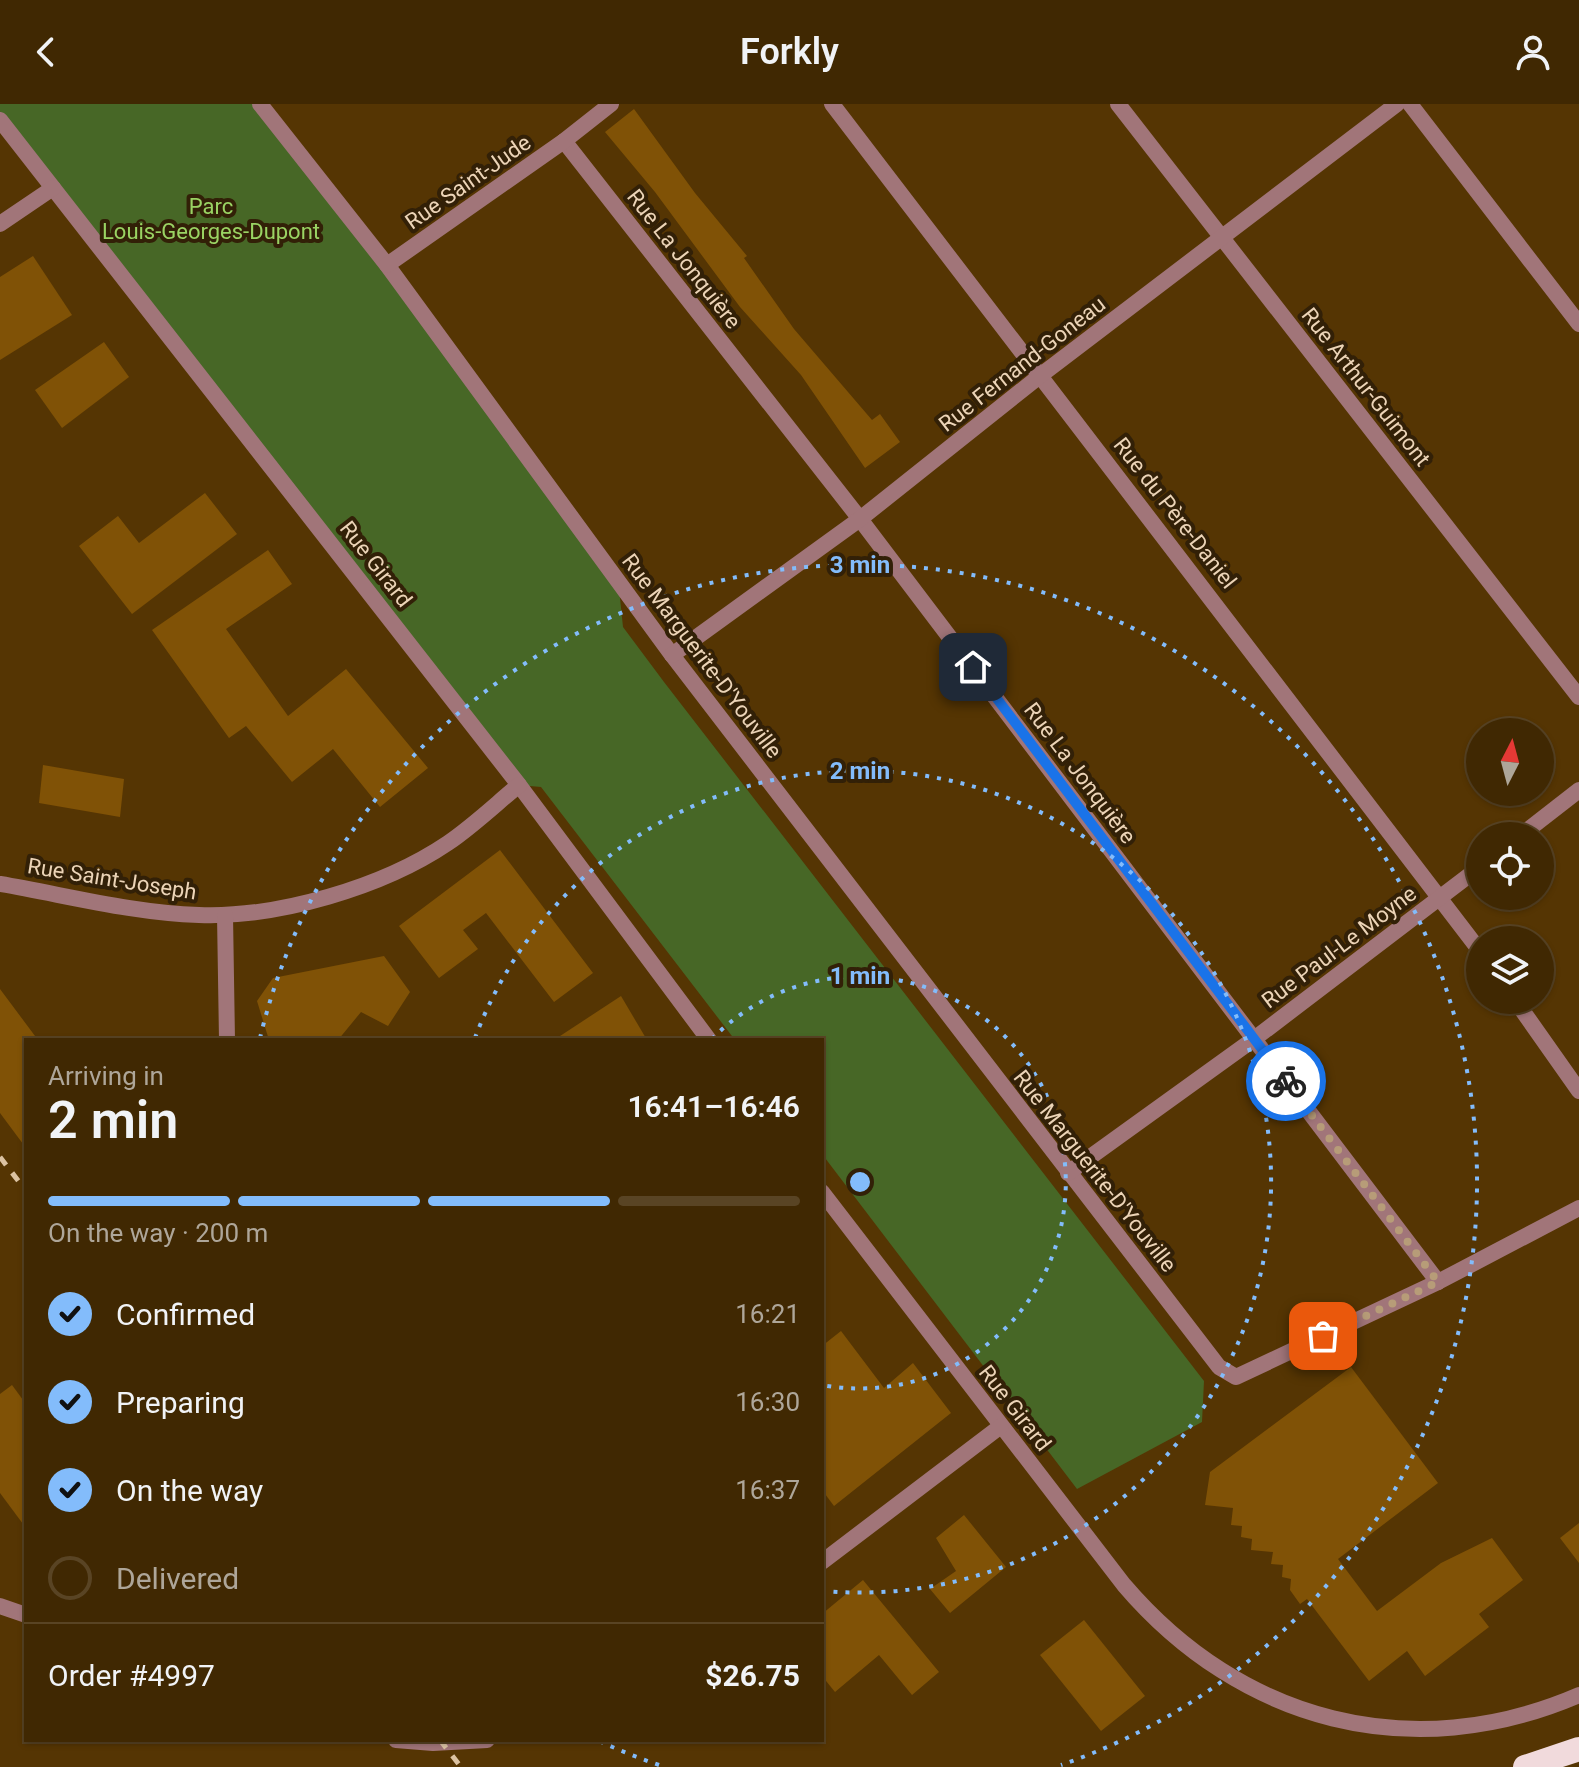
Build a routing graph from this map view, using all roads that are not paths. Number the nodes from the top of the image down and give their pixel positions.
1 (260, 104) edge
2 (611, 104) edge
3 (832, 104) edge
4 (1118, 104) edge
5 (1397, 104) edge
6 (1410, 104) edge
7 (0, 120) edge
8 (564, 141) junction
9 (53, 188) junction
10 (0, 224) edge
11 (1223, 239) junction
12 (387, 265) junction
13 (1579, 324) edge
14 (1041, 375) junction
15 (860, 519) junction
16 (672, 655) junction
17 (1579, 697) edge
18 (519, 785) junction
19 (1579, 790) edge
20 (1538, 822) edge
21 (1466, 878) edge
22 (0, 884) edge
23 (1442, 896) junction
24 (225, 915) junction
25 (1466, 931) edge
26 (1525, 1014) edge
27 (227, 1038) edge
28 (708, 1038) edge
29 (1254, 1039) junction
30 (1579, 1091) edge
31 (1068, 1173) junction
32 (824, 1195) edge
33 (1579, 1208) edge
34 (1438, 1282) junction
35 (1001, 1426) junction
36 (824, 1560) edge
37 (0, 1606) edge
38 (24, 1614) edge
39 (1579, 1695) edge
40 (421, 1742) edge
41 (451, 1742) edge
42 (1579, 1749) edge
43 (1525, 1767) edge

1 - 12 street, Rue Marguerite-D'Youville
2 - 8 street, Rue Saint-Jude
3 - 14 street, Rue du Père-Daniel
4 - 11 street, Rue Arthur-Guimont
5 - 11 street, Rue Fernand-Goneau
6 - 13 street
7 - 9 street, Rue Girard
8 - 12 street, Rue Saint-Jude
8 - 15 street, Rue La Jonquière
9 - 10 street
9 - 18 street, Rue Girard
11 - 14 street, Rue Fernand-Goneau
11 - 17 street, Rue Arthur-Guimont
12 - 16 street, Rue Marguerite-D'Youville
14 - 15 street, Rue Fernand-Goneau
14 - 23 street, Rue du Père-Daniel
15 - 16 street, Rue Fernand-Goneau
15 - 29 street, Rue La Jonquière
16 - 31 street, Rue Marguerite-D'Youville
18 - 24 street, Rue Saint-Joseph
18 - 28 street, Rue Girard
19 - 20 street
21 - 23 street, Rue Paul-Le Moyne
22 - 24 street, Rue Saint-Joseph
23 - 25 street, Rue du Père-Daniel
23 - 29 street, Rue Paul-Le Moyne
24 - 27 street
26 - 30 street
29 - 31 street, Rue Paul-Le Moyne
29 - 34 street, Rue La Jonquière
31 - 34 street, Rue Marguerite-D'Youville
32 - 35 street, Rue Girard
33 - 34 street
35 - 36 street
35 - 39 street, Rue Girard
37 - 38 street
40 - 41 street
42 - 43 highway

